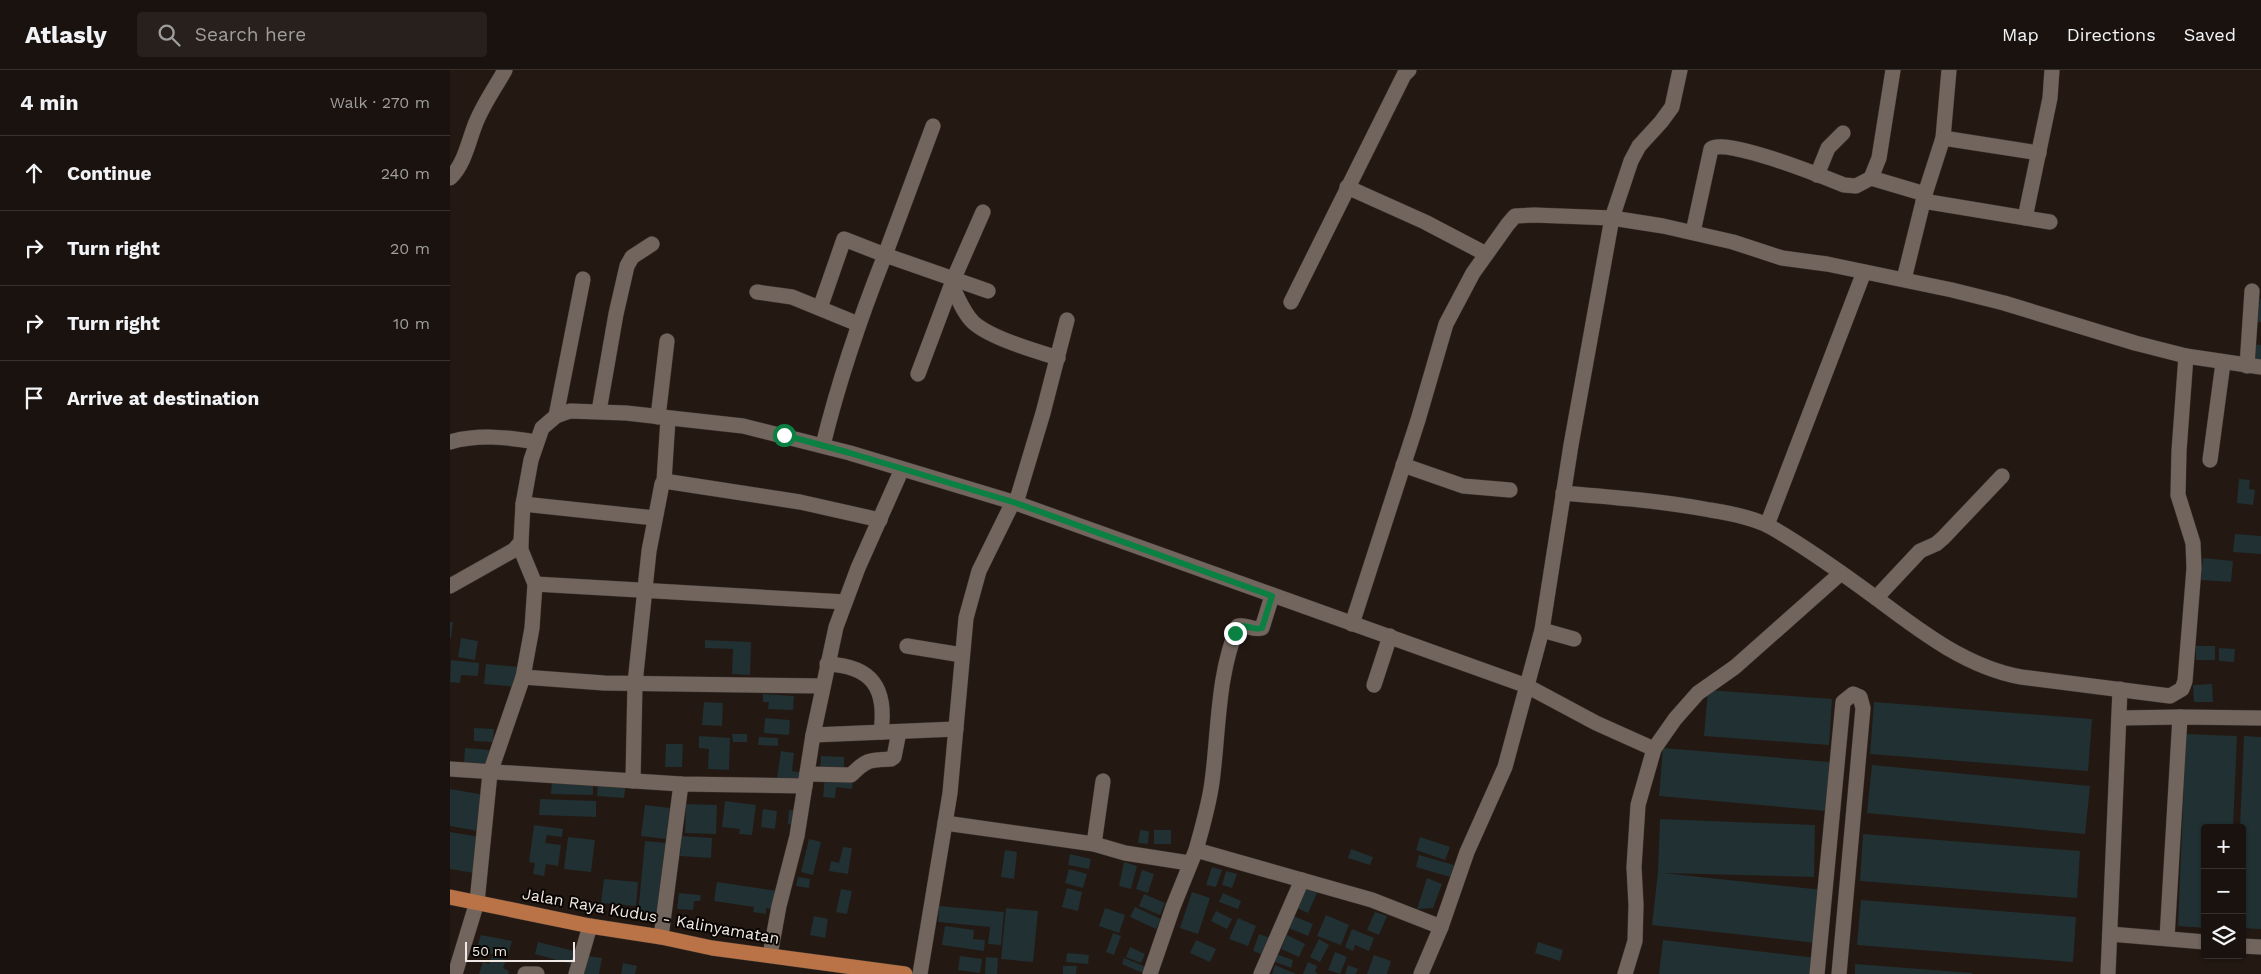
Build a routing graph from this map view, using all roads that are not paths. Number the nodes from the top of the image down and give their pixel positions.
1 (505, 70) edge
2 (1409, 70) edge
3 (1680, 70) edge
4 (1893, 70) edge
5 (1949, 70) edge
6 (2052, 70) edge
7 (933, 126) dead end
8 (1843, 134) dead end
9 (1943, 138) junction
10 (2039, 152) junction
11 (1818, 175) junction
12 (450, 178) edge
13 (1871, 178) junction
14 (1347, 187) junction
15 (1924, 197) junction
16 (983, 212) dead end
17 (1612, 218) junction
18 (2025, 218) junction
19 (2050, 222) dead end
20 (1693, 232) junction
21 (652, 244) dead end
22 (1486, 254) junction
23 (885, 255) junction
24 (1864, 272) junction
25 (583, 279) dead end
26 (1904, 279) junction
27 (953, 282) junction
28 (988, 291) dead end
29 (2252, 291) dead end
30 (757, 292) dead end
31 (1291, 302) dead end
32 (820, 308) junction
33 (1067, 320) dead end
34 (858, 324) junction
35 (667, 341) dead end
36 (2186, 356) junction
37 (1058, 358) junction
38 (2223, 363) junction
39 (2254, 367) edge
40 (918, 374) dead end
41 (599, 410) junction
42 (556, 416) junction
43 (663, 418) junction
44 (450, 442) edge
45 (536, 442) junction
46 (823, 445) junction
47 (2210, 460) dead end
48 (1403, 465) junction
49 (902, 469) junction
50 (2002, 476) dead end
51 (664, 481) junction
52 (1510, 490) dead end
53 (1563, 493) junction
54 (1014, 502) junction
55 (524, 504) junction
56 (655, 518) junction
57 (880, 520) junction
58 (1767, 525) junction
59 (521, 542) junction
60 (1841, 573) junction
61 (535, 584) junction
62 (450, 586) edge
63 (646, 590) junction
64 (1272, 596) junction
65 (1876, 598) junction
66 (845, 602) junction
67 (1352, 624) junction
68 (1542, 630) junction
69 (1390, 636) junction
70 (1574, 639) dead end
71 (907, 646) dead end
72 (962, 656) junction
73 (826, 664) junction
74 (523, 677) junction
75 (635, 683) junction
76 (1374, 685) dead end
77 (822, 686) junction
78 (1527, 686) junction
79 (2120, 690) junction
80 (2180, 717) junction
81 (2119, 718) junction
82 (2261, 718) edge
83 (956, 729) junction
84 (881, 732) junction
85 (899, 732) junction
86 (813, 735) junction
87 (1654, 749) junction
88 (450, 769) edge
89 (490, 773) junction
90 (633, 780) junction
91 (806, 780) junction
92 (1103, 781) dead end
93 (680, 784) junction
94 (1831, 821) junction
95 (1853, 822) junction
96 (945, 824) junction
97 (1094, 844) junction
98 (1192, 856) junction
99 (1302, 880) junction
100 (450, 897) edge
101 (477, 902) junction
102 (590, 926) junction
103 (1441, 927) junction
104 (2110, 934) junction
105 (661, 937) junction
106 (2167, 938) junction
107 (2201, 942) edge
108 (2246, 946) edge
109 (2261, 947) edge
110 (1819, 950) junction
111 (1841, 953) junction
112 (770, 955) junction
113 (455, 974) edge
114 (525, 974) edge
115 (537, 974) edge
116 (576, 974) edge
117 (905, 974) edge
118 (920, 974) edge
119 (1150, 974) edge
120 (1261, 974) edge
121 (1421, 974) edge
122 (1625, 974) edge
123 (1817, 974) edge
124 (1839, 974) edge
125 (2108, 974) edge

1 - 12 street
2 - 14 street
3 - 17 street
4 - 13 street
5 - 9 street
6 - 10 street
7 - 23 street
8 - 11 street
9 - 10 street
9 - 15 street
10 - 18 street
11 - 13 street
11 - 20 street
13 - 15 street
14 - 22 street
14 - 31 street
15 - 18 street
15 - 26 street
16 - 27 street
17 - 20 street
17 - 22 street
17 - 53 street
18 - 19 street
20 - 24 street
21 - 41 street
22 - 48 street
23 - 27 street
23 - 32 street
23 - 34 street
24 - 26 street
24 - 58 street
25 - 42 street
26 - 36 street
27 - 28 street
27 - 37 street
27 - 40 street
29 - 39 street
30 - 32 street
32 - 34 street
33 - 37 street
34 - 46 street
35 - 43 street
36 - 38 street
36 - 79 street
37 - 54 street
38 - 39 street
38 - 47 street
41 - 42 street
41 - 43 street
42 - 45 street
43 - 46 street
43 - 51 street
44 - 45 street
45 - 55 street
46 - 49 street
48 - 52 street
48 - 67 street
49 - 54 street
49 - 57 street
50 - 65 street
51 - 56 street
51 - 57 street
53 - 58 street
53 - 68 street
54 - 64 street
54 - 72 street
55 - 56 street
55 - 59 street
56 - 63 street
57 - 66 street
58 - 60 street
59 - 61 street
59 - 62 street
60 - 65 street
60 - 87 street
61 - 63 street
61 - 74 street
63 - 66 street
63 - 75 street
64 - 67 street
64 - 98 street
65 - 79 street
66 - 73 street
67 - 69 street
68 - 70 street
68 - 78 street
69 - 76 street
69 - 78 street
71 - 72 street
72 - 83 street
73 - 77 street
73 - 84 street
74 - 75 street
74 - 89 street
75 - 77 street
75 - 90 street
77 - 86 street
78 - 87 street
78 - 103 street
79 - 81 street
80 - 81 street
80 - 82 street
80 - 106 street
81 - 104 street
83 - 85 street
83 - 96 street
84 - 85 street
84 - 86 street
85 - 91 street
86 - 91 street
87 - 122 street
88 - 89 street
89 - 90 street
89 - 101 street
90 - 93 street
91 - 93 street
91 - 112 street
92 - 97 street
93 - 105 street
94 - 95 street
94 - 95 street
94 - 110 street
95 - 111 street
96 - 97 street
96 - 118 street
97 - 98 street
98 - 99 street
98 - 119 street
99 - 103 street
99 - 120 street
100 - 101 main road, Jalan Raya Kudus - Kalinyamatan
101 - 102 main road, Jalan Raya Kudus - Kalinyamatan
101 - 113 street
102 - 105 main road, Jalan Raya Kudus - Kalinyamatan
102 - 116 street
103 - 121 street
104 - 106 street
104 - 125 street
105 - 112 main road, Jalan Raya Kudus - Kalinyamatan
106 - 107 street
108 - 109 street
110 - 111 street
110 - 123 street
111 - 124 street
112 - 117 main road, Jalan Raya Kudus - Kalinyamatan
114 - 115 street

